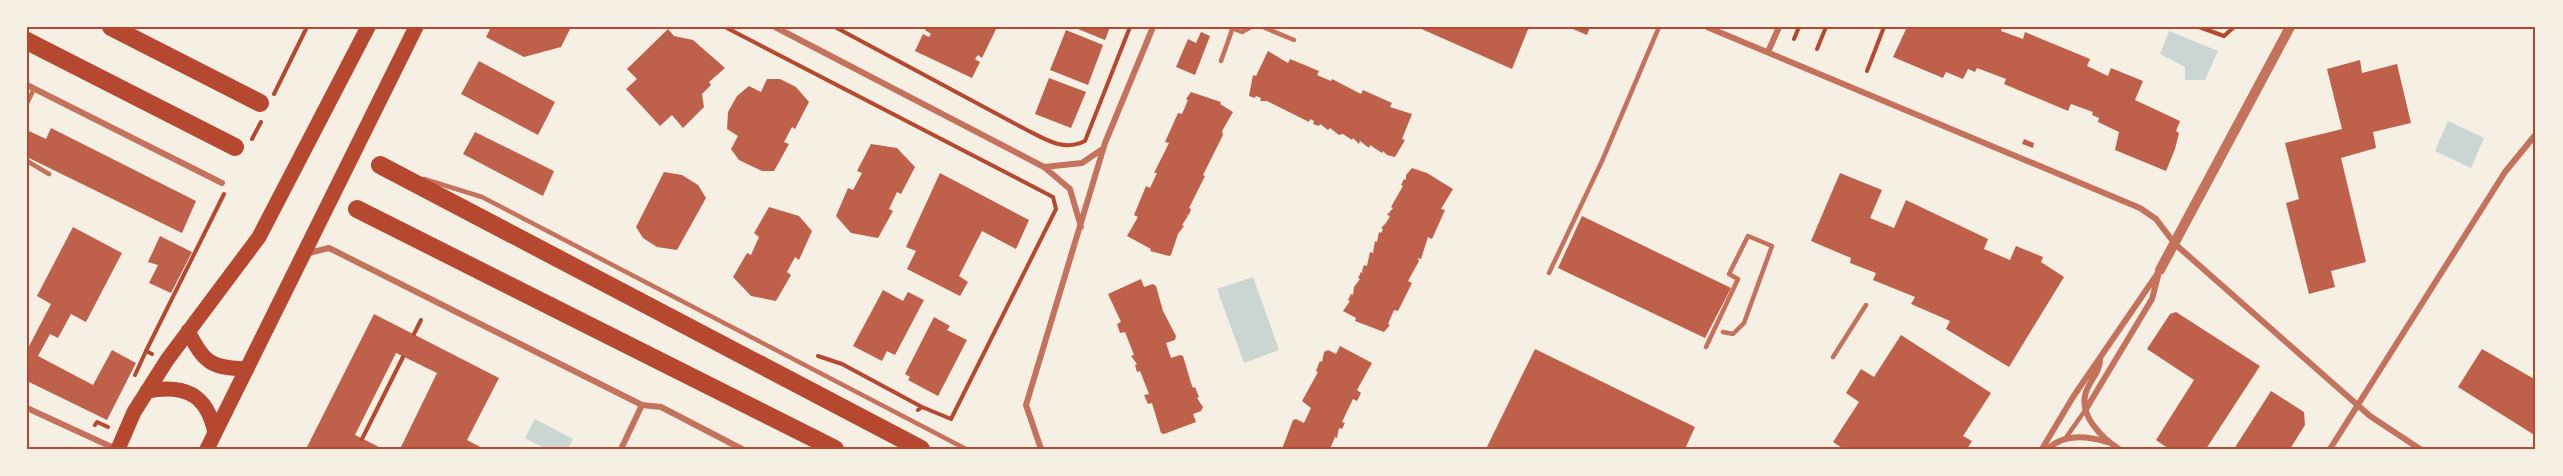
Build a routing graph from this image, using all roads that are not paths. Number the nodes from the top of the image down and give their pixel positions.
1 (111, 27) edge
2 (368, 27) edge
3 (416, 27) edge
4 (775, 27) edge
5 (1153, 27) edge
6 (1251, 27) edge
7 (1263, 27) edge
8 (1659, 27) edge
9 (1707, 27) edge
10 (1779, 27) edge
11 (2289, 27) edge
12 (1231, 29) edge
13 (1294, 40) dead end
14 (27, 41) edge
15 (1768, 52) junction
16 (1221, 61) dead end
17 (27, 85) edge
18 (34, 89) junction
19 (27, 103) edge
20 (266, 105) road end
21 (2536, 134) edge
22 (1105, 143) junction
23 (242, 146) road end
24 (27, 161) edge
25 (380, 165) joint
26 (1044, 167) junction
27 (50, 174) dead end
28 (225, 185) road end
29 (357, 209) dead end
30 (1081, 227) junction
31 (2175, 244) junction
32 (304, 254) junction
33 (2160, 270) junction
34 (1549, 273) dead end
35 (1866, 305) dead end
36 (188, 331) junction
37 (1723, 332) dead end
38 (1706, 347) dead end
39 (1833, 357) dead end
40 (2100, 357) junction
41 (247, 369) junction
42 (147, 391) junction
43 (2356, 404) junction
44 (642, 405) junction
45 (27, 408) edge
46 (2086, 409) junction
47 (215, 433) junction
48 (2065, 439) junction
49 (2109, 443) junction
50 (1040, 448) edge
51 (117, 449) edge
52 (207, 449) edge
53 (621, 449) edge
54 (742, 449) edge
55 (835, 449) edge
56 (921, 449) edge
57 (966, 449) edge
58 (2042, 449) edge
59 (2048, 449) edge
60 (2119, 449) edge
61 (2330, 449) edge
62 (2421, 449) edge

1 - 20 highway
2 - 36 main road
3 - 32 main road
4 - 26 street
5 - 22 street
6 - 12 lane
7 - 13 lane
8 - 34 lane
9 - 15 street
10 - 15 street
11 - 31 street
12 - 16 lane
14 - 23 highway
15 - 31 street
17 - 18 street
18 - 19 lane
18 - 28 street
21 - 43 street
22 - 26 street
22 - 30 street
24 - 27 lane
25 - 56 highway
25 - 57 lane
26 - 30 street
29 - 55 highway
30 - 50 street
31 - 33 street
31 - 43 street
32 - 41 main road
32 - 44 street
33 - 40 street
33 - 46 street
35 - 39 lane
36 - 41 main road
36 - 42 main road
37 - 38 lane
40 - 46 street
40 - 58 street
41 - 47 main road
42 - 47 main road
42 - 51 main road
43 - 61 street
43 - 62 street
44 - 53 street
44 - 54 street
45 - 51 street
46 - 48 lane
46 - 49 street
47 - 52 main road
48 - 49 street
48 - 59 street
49 - 60 street

